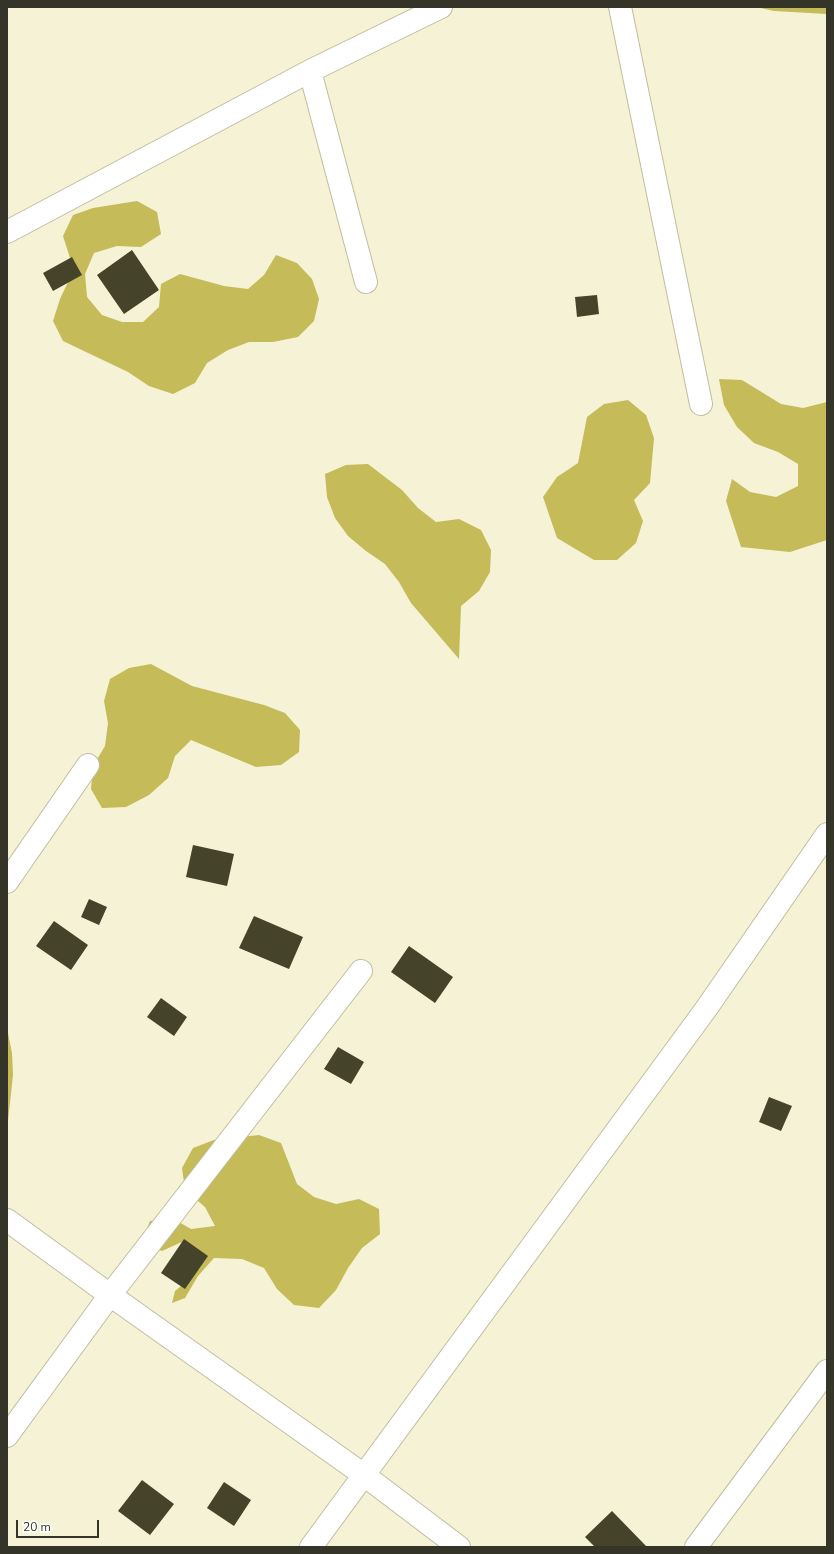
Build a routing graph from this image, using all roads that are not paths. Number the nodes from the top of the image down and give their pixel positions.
1 (441, 7) edge
2 (620, 7) edge
3 (310, 71) junction
4 (7, 232) edge
5 (366, 282) dead end
6 (702, 404) dead end
7 (88, 765) dead end
8 (827, 834) edge
9 (7, 882) edge
10 (361, 971) dead end
11 (7, 1220) edge
12 (110, 1295) junction
13 (827, 1371) edge
14 (7, 1436) edge
15 (364, 1475) junction
16 (311, 1547) edge
17 (459, 1547) edge
18 (696, 1547) edge

1 - 3 street
2 - 6 street
3 - 4 street
3 - 5 street
7 - 9 street
8 - 15 street
10 - 12 street
11 - 12 street
12 - 14 street
12 - 15 street
13 - 18 street
15 - 16 street
15 - 17 street

